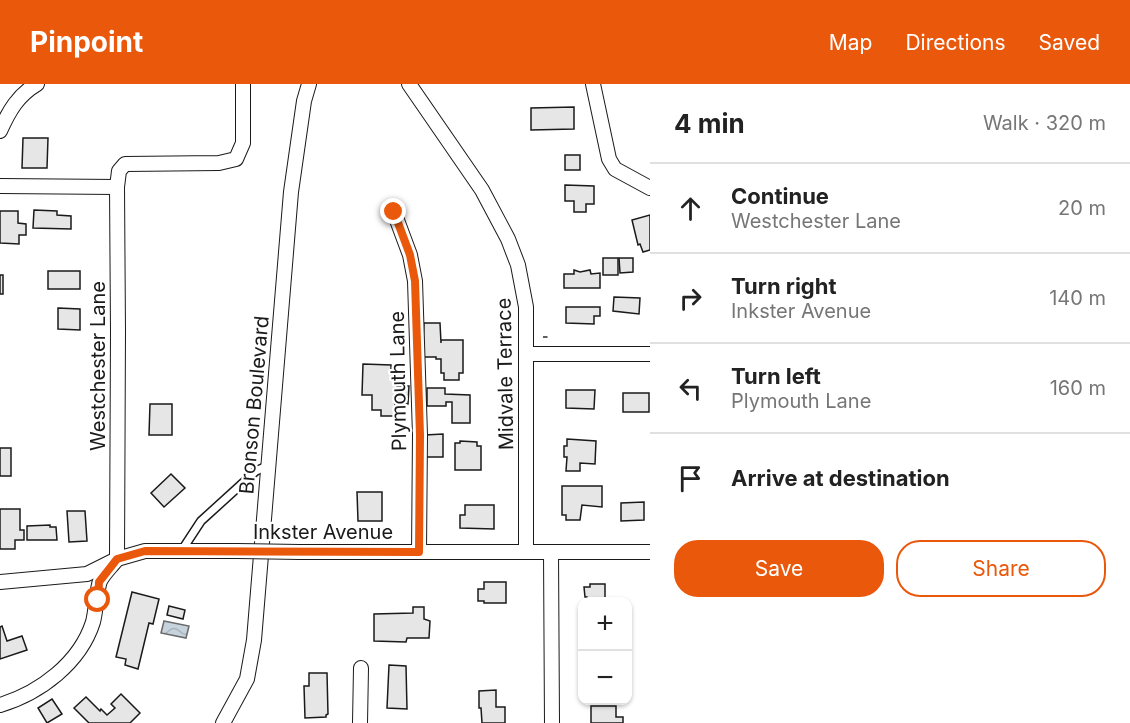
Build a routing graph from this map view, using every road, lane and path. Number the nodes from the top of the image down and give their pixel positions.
1 (37, 84) edge
2 (243, 84) edge
3 (309, 84) edge
4 (409, 84) edge
5 (593, 84) edge
6 (0, 131) edge
7 (0, 186) edge
8 (117, 187) junction
9 (650, 188) edge
10 (394, 212) dead end
11 (543, 337) dead end
12 (550, 337) dead end
13 (527, 354) junction
14 (650, 354) edge
15 (270, 465) junction
16 (182, 550) junction
17 (526, 551) junction
18 (419, 552) junction
19 (551, 552) junction
20 (650, 552) edge
21 (117, 559) junction
22 (0, 582) edge
23 (360, 668) dead end
24 (0, 705) edge
25 (224, 723) edge
26 (360, 723) edge
27 (552, 723) edge

1 - 6 street
2 - 8 street, Westchester Lane
3 - 15 street, Bronson Boulevard
4 - 13 street, Midvale Terrace
5 - 9 street
7 - 8 street
8 - 21 street, Westchester Lane
10 - 18 street, Plymouth Lane
11 - 12 path
13 - 14 street
13 - 17 street, Midvale Terrace
15 - 16 lane
15 - 25 street, Bronson Boulevard
16 - 18 street, Inkster Avenue, bridge
16 - 21 street, Inkster Avenue
17 - 18 street, Inkster Avenue
17 - 19 street, Inkster Avenue
19 - 20 street, Inkster Avenue
19 - 27 street
21 - 22 street, Inkster Avenue
21 - 24 street
23 - 26 street

